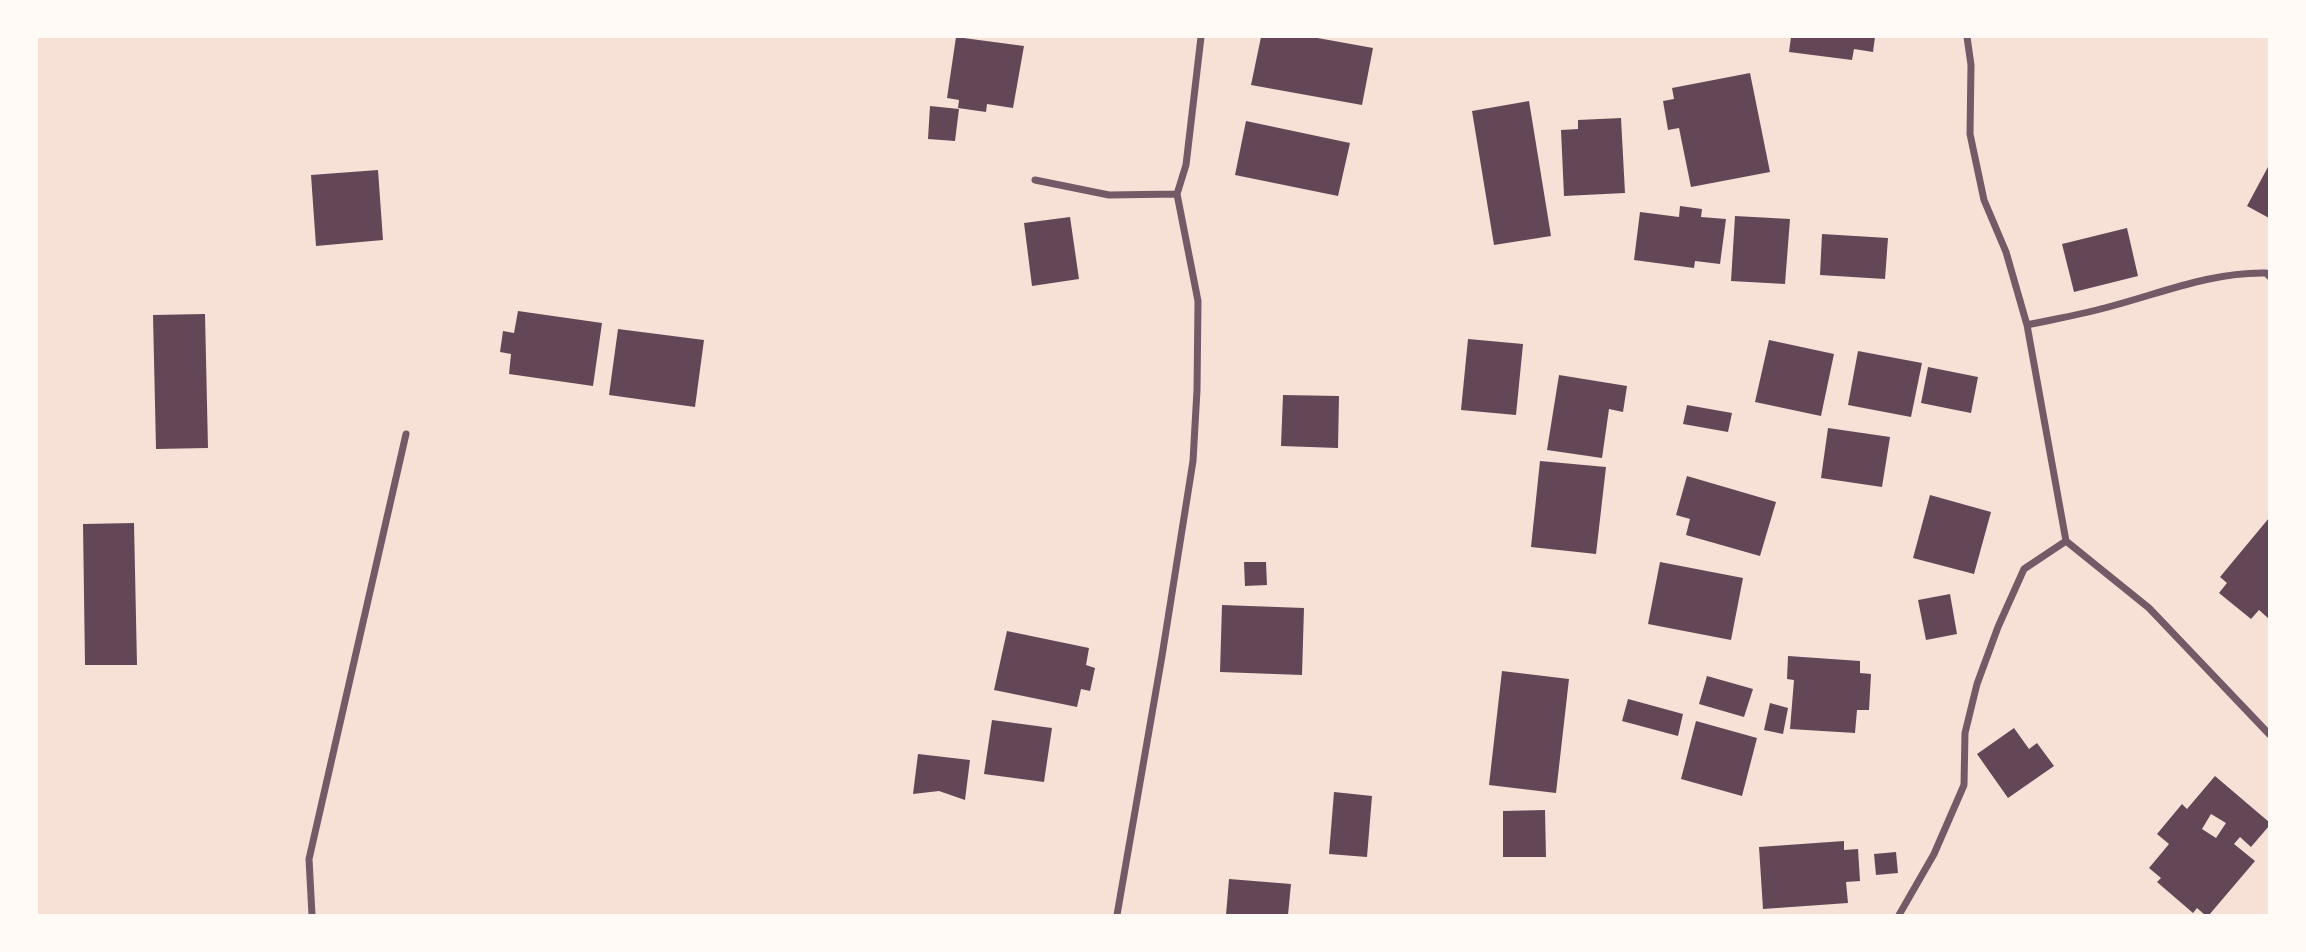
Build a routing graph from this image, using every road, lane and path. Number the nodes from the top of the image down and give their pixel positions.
1 (1201, 37) edge
2 (1967, 37) edge
3 (1035, 180) dead end
4 (1177, 194) junction
5 (2269, 276) edge
6 (2027, 325) junction
7 (406, 434) dead end
8 (2066, 541) junction
9 (2269, 734) edge
10 (312, 915) edge
11 (1117, 915) edge
12 (1899, 915) edge

1 - 4 street
2 - 6 street
3 - 4 street
4 - 11 street
5 - 6 street
6 - 8 street
7 - 10 street
8 - 9 street
8 - 12 street

